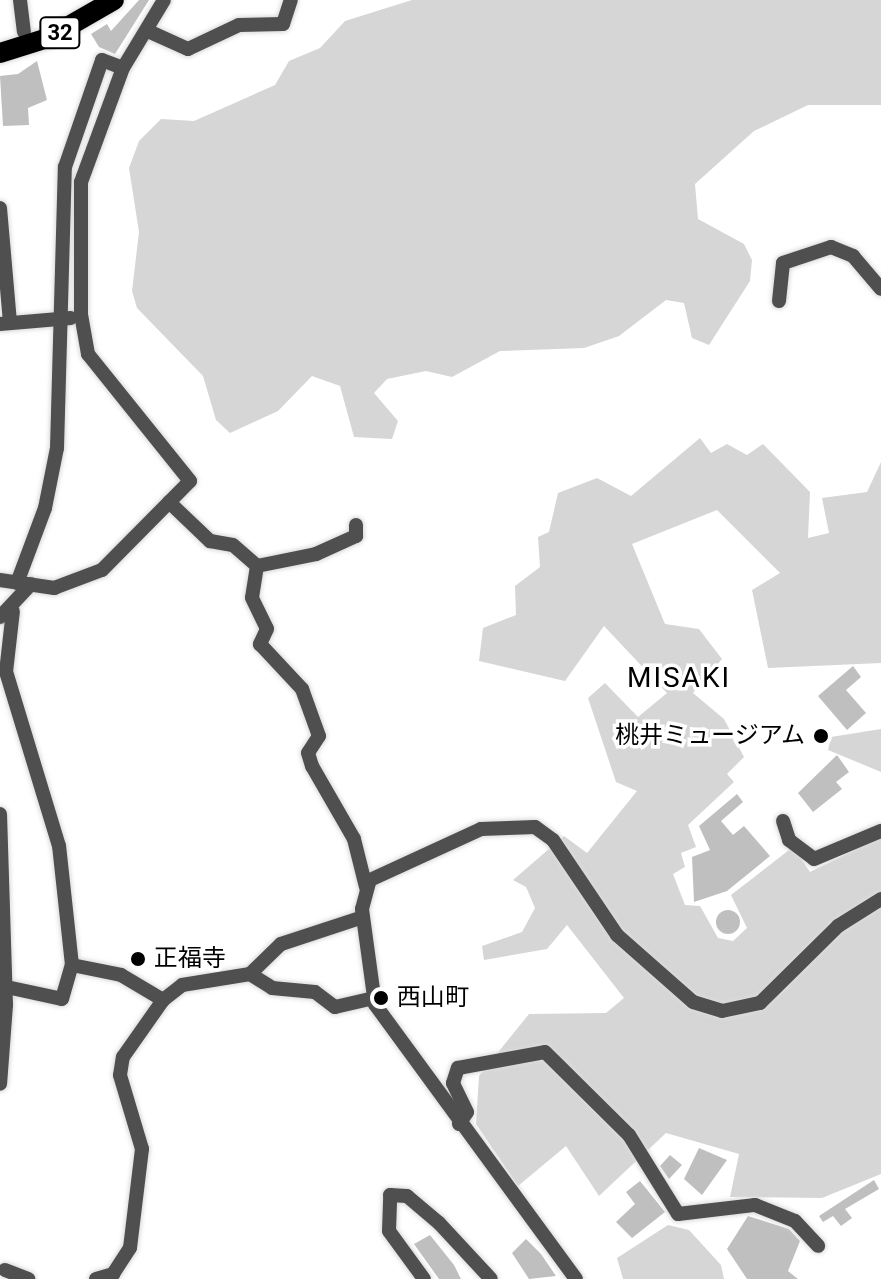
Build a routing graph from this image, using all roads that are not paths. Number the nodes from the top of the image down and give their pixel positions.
1 (20, 0) edge
2 (93, 0) edge
3 (114, 0) edge
4 (164, 0) edge
5 (291, 0) edge
6 (148, 31) junction
7 (24, 32) junction
8 (0, 40) edge
9 (0, 53) edge
10 (123, 68) junction
11 (0, 208) edge
12 (881, 289) edge
13 (779, 301) dead end
14 (81, 316) junction
15 (65, 319) junction
16 (5, 324) edge
17 (169, 502) junction
18 (356, 525) dead end
19 (257, 566) junction
20 (0, 580) edge
21 (24, 583) junction
22 (6, 614) edge
23 (0, 814) edge
24 (783, 821) dead end
25 (881, 831) edge
26 (366, 887) junction
27 (881, 899) edge
28 (363, 917) junction
29 (72, 965) junction
30 (250, 974) junction
31 (2, 986) junction
32 (373, 998) junction
33 (163, 1000) junction
34 (0, 1084) edge
35 (459, 1124) junction
36 (818, 1246) dead end
37 (7, 1272) edge
38 (28, 1279) edge
39 (96, 1279) edge
40 (424, 1279) edge
41 (491, 1279) edge
42 (576, 1279) edge

1 - 7 street
2 - 7 main road, 32
3 - 9 main road, 32
4 - 6 street
5 - 6 street
6 - 10 street
7 - 8 main road, 32
10 - 14 street
10 - 15 street
11 - 16 street
12 - 13 street
14 - 15 street
14 - 17 street
15 - 16 street
15 - 21 street
17 - 19 street
17 - 21 street
18 - 19 street
19 - 26 street
20 - 21 street
21 - 22 street
22 - 29 street
23 - 31 street
24 - 25 street
26 - 27 street
26 - 28 street
28 - 30 street
28 - 32 street
29 - 31 street
29 - 33 street
30 - 32 street
30 - 33 street
31 - 34 street
32 - 35 street
33 - 39 street
35 - 36 street
35 - 42 street
37 - 38 street
40 - 41 street

